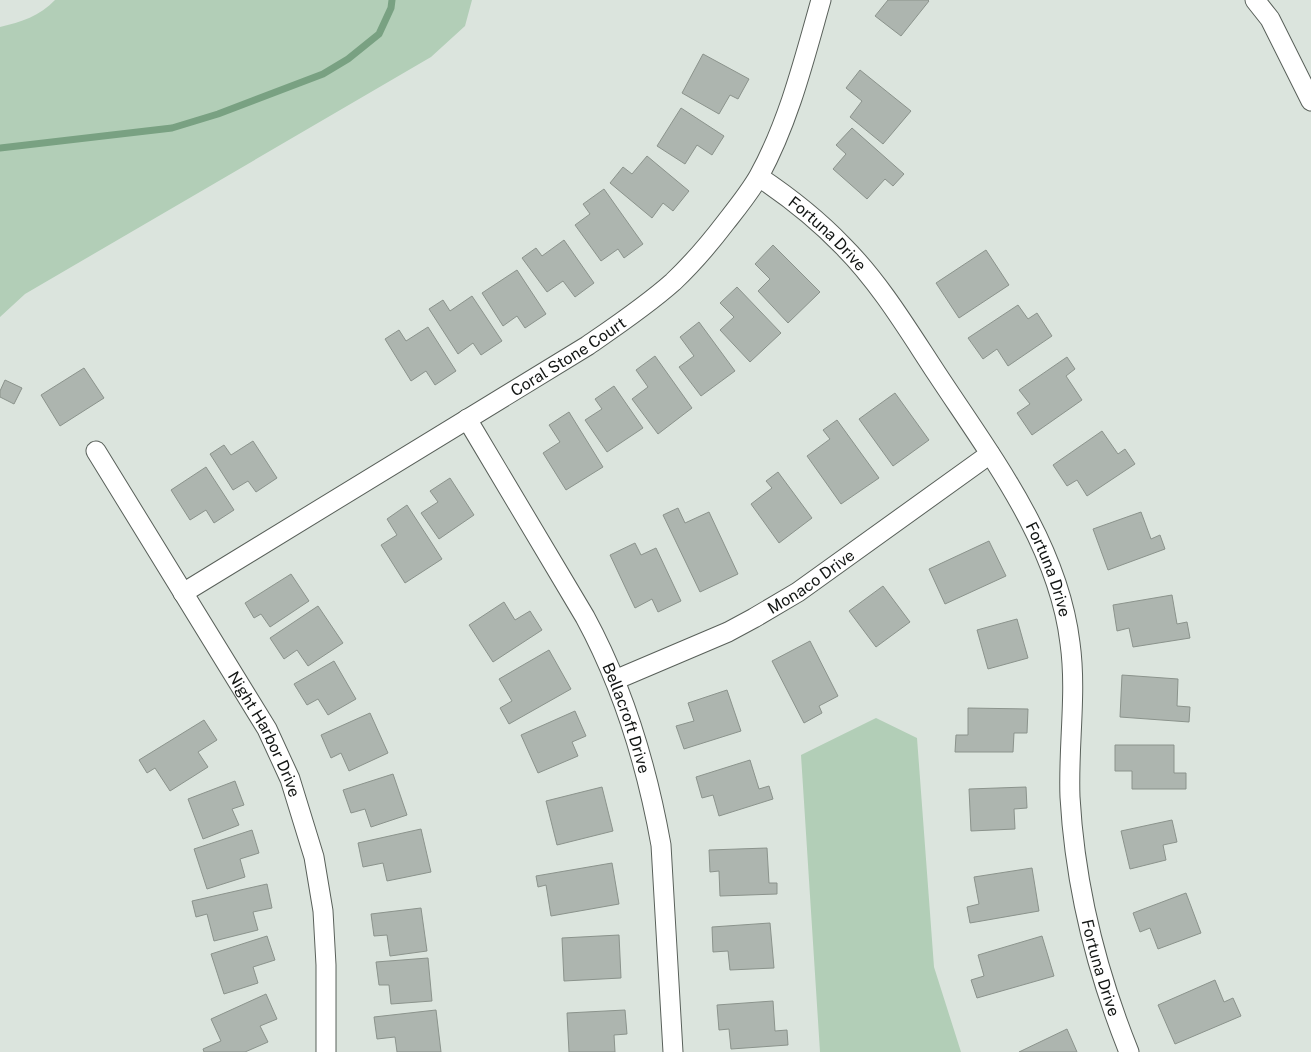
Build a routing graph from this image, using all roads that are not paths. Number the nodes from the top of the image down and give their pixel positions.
1 (821, 0) edge
2 (1255, 0) edge
3 (1311, 101) edge
4 (758, 177) junction
5 (467, 419) junction
6 (96, 451) dead end
7 (990, 454) junction
8 (183, 593) junction
9 (615, 680) junction
10 (326, 1052) edge
11 (673, 1052) edge
12 (1129, 1052) edge

1 - 4 street, Coral Stone Court
2 - 3 street
4 - 5 street, Coral Stone Court
4 - 7 street, Fortuna Drive
5 - 8 street, Coral Stone Court
5 - 9 street, Bellacroft Drive
6 - 8 street, Night Harbor Drive
7 - 9 street, Monaco Drive
7 - 12 street, Fortuna Drive
8 - 10 street, Night Harbor Drive
9 - 11 street, Bellacroft Drive

